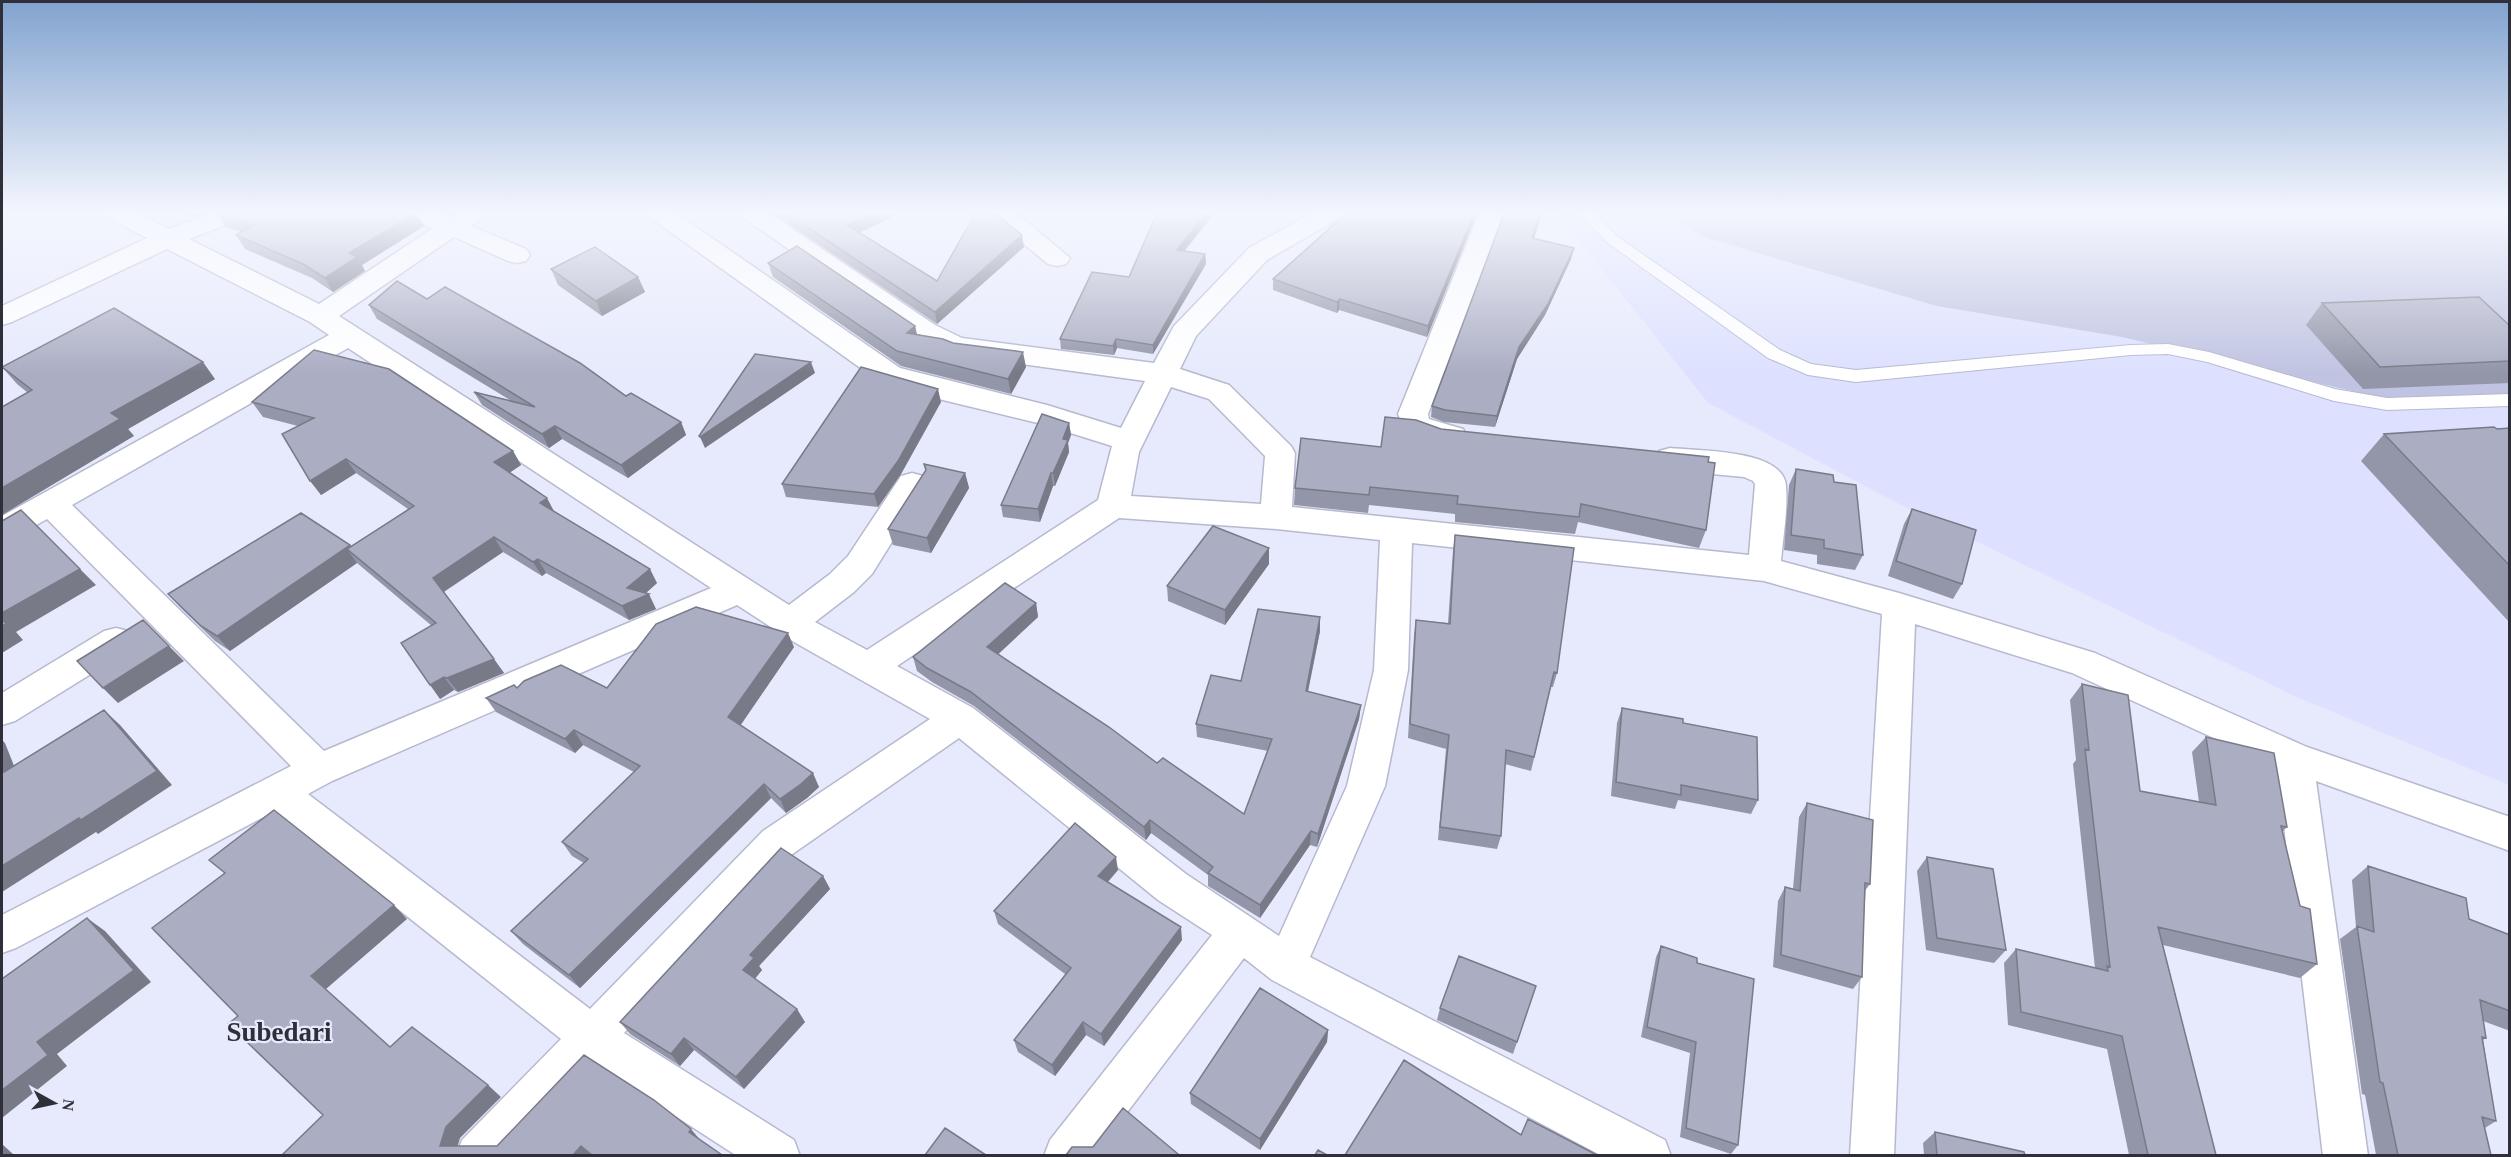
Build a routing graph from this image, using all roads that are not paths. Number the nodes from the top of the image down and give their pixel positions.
1 (111, 265) edge
2 (221, 265) edge
3 (394, 265) edge
4 (734, 265) edge
5 (828, 265) edge
6 (1248, 265) edge
7 (1472, 265) edge
8 (1648, 265) edge
9 (2, 316) edge
10 (320, 316) junction
11 (349, 336) junction
12 (1163, 374) junction
13 (2510, 400) edge
14 (1475, 438) edge
15 (1130, 441) junction
16 (1641, 456) edge
17 (912, 484) dead end
18 (50, 503) junction
19 (1113, 506) junction
20 (1276, 517) junction
21 (2, 530) edge
22 (1396, 530) junction
23 (1764, 569) junction
24 (740, 589) junction
25 (1899, 606) junction
26 (162, 613) junction
27 (790, 623) junction
28 (869, 667) junction
29 (2, 711) edge
30 (960, 718) junction
31 (2294, 758) junction
32 (319, 770) junction
33 (278, 792) junction
34 (2510, 834) edge
35 (1240, 931) junction
36 (2, 935) edge
37 (1287, 966) junction
38 (592, 1037) junction
39 (478, 1155) edge
40 (778, 1155) edge
41 (1066, 1155) edge
42 (1649, 1155) edge
43 (1872, 1155) edge
44 (2346, 1155) edge

1 - 9 street
2 - 10 street
3 - 10 street
4 - 15 street
5 - 12 street
6 - 12 street
7 - 14 street
8 - 13 lane
10 - 11 street
11 - 18 street
11 - 24 street
12 - 15 street
12 - 20 street
15 - 19 street
16 - 23 street
17 - 27 street
18 - 21 street
18 - 26 street
19 - 20 street
19 - 28 street
20 - 22 street
22 - 23 street
22 - 37 street
23 - 25 street
24 - 27 street
24 - 32 street
25 - 31 street
25 - 43 street
26 - 29 street
26 - 32 street
27 - 28 street
28 - 30 street
30 - 35 street
30 - 38 street
31 - 34 street
31 - 44 street
32 - 33 street
33 - 36 street
33 - 38 street
35 - 37 street
35 - 41 street
37 - 42 street
38 - 39 street
38 - 40 street

